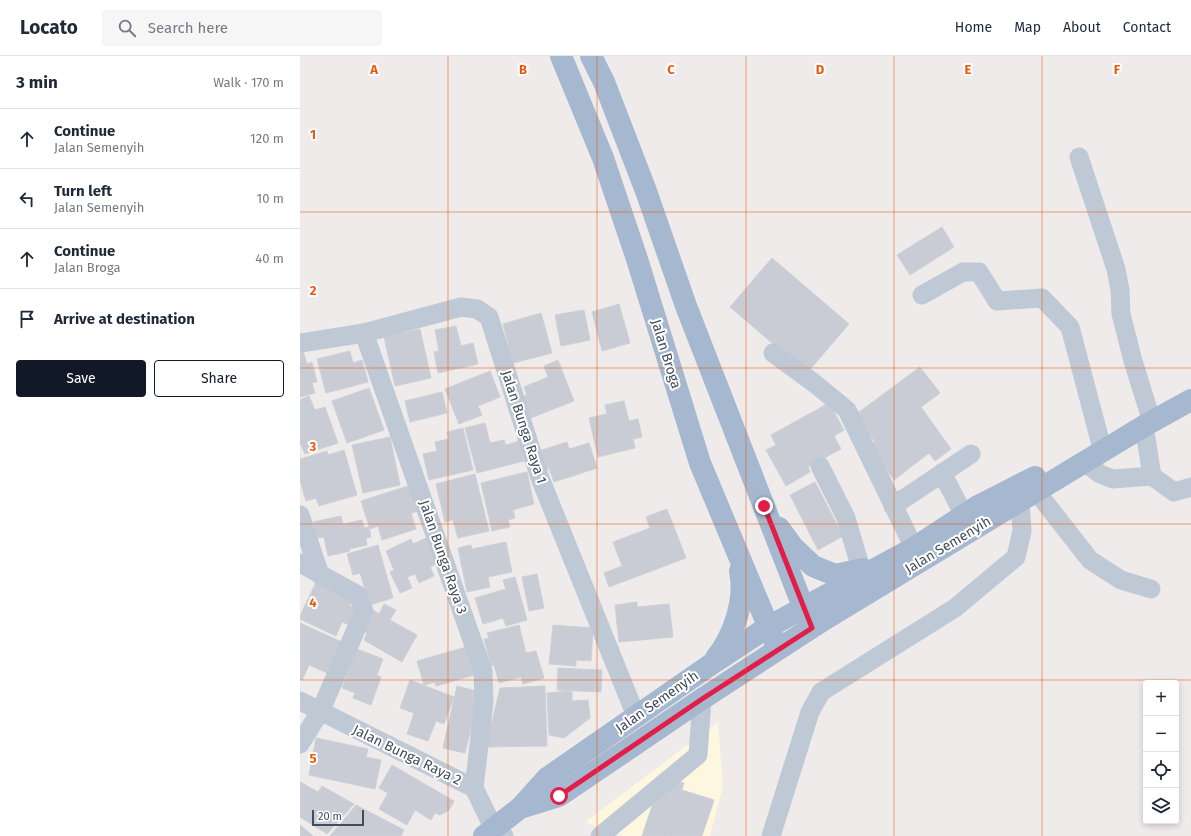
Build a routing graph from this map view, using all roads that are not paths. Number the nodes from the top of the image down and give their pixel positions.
1 (561, 56) edge
2 (591, 56) edge
3 (1079, 157) dead end
4 (922, 295) dead end
5 (364, 333) junction
6 (300, 343) edge
7 (773, 353) dead end
8 (1191, 400) edge
9 (1148, 424) junction
10 (1103, 452) junction
11 (971, 454) dead end
12 (1084, 462) junction
13 (820, 466) dead end
14 (942, 473) junction
15 (1152, 476) junction
16 (1191, 487) edge
17 (1028, 496) junction
18 (764, 506) junction
19 (893, 506) junction
20 (300, 515) edge
21 (964, 515) junction
22 (735, 548) junction
23 (914, 548) junction
24 (300, 564) edge
25 (870, 569) junction
26 (320, 575) junction
27 (1151, 590) dead end
28 (805, 612) junction
29 (768, 627) junction
30 (779, 650) junction
31 (713, 663) junction
32 (702, 699) junction
33 (300, 702) edge
34 (320, 712) junction
35 (636, 716) junction
36 (300, 744) edge
37 (474, 788) junction
38 (520, 808) junction
39 (494, 834) edge
40 (600, 836) edge
41 (771, 836) edge

1 - 22 main road, Jalan Broga
2 - 18 main road
3 - 9 street
4 - 10 street
5 - 6 street, Jalan Bunga Raya 1
5 - 35 street, Jalan Bunga Raya 1
5 - 37 street, Jalan Bunga Raya 3
7 - 19 street
8 - 9 main road, Jalan Semenyih
9 - 10 main road, Jalan Semenyih
9 - 15 street
10 - 12 main road, Jalan Semenyih
11 - 14 street
12 - 15 street
12 - 17 main road, Jalan Semenyih
12 - 21 main road, Jalan Semenyih
13 - 25 street
14 - 19 street
14 - 21 street
15 - 16 street
17 - 27 street
17 - 28 main road, Jalan Semenyih
17 - 41 street
18 - 25 main road
18 - 28 main road
19 - 23 street
20 - 26 street
21 - 23 main road, Jalan Semenyih
22 - 29 main road, Jalan Broga
22 - 31 main road
23 - 25 main road, Jalan Semenyih
24 - 26 street
25 - 28 main road, Jalan Semenyih
26 - 34 street
28 - 29 main road, Jalan Semenyih
28 - 30 main road, Jalan Semenyih
29 - 30 main road, Jalan Broga
29 - 31 main road, Jalan Semenyih
30 - 32 main road, Jalan Semenyih
31 - 35 main road, Jalan Semenyih
32 - 38 main road, Jalan Semenyih
32 - 40 street
33 - 34 street, Jalan Bunga Raya 2
34 - 36 street
34 - 37 street, Jalan Bunga Raya 2
35 - 38 main road, Jalan Semenyih
37 - 39 street, Jalan Bunga Raya 2
38 - 39 main road, Jalan Semenyih

